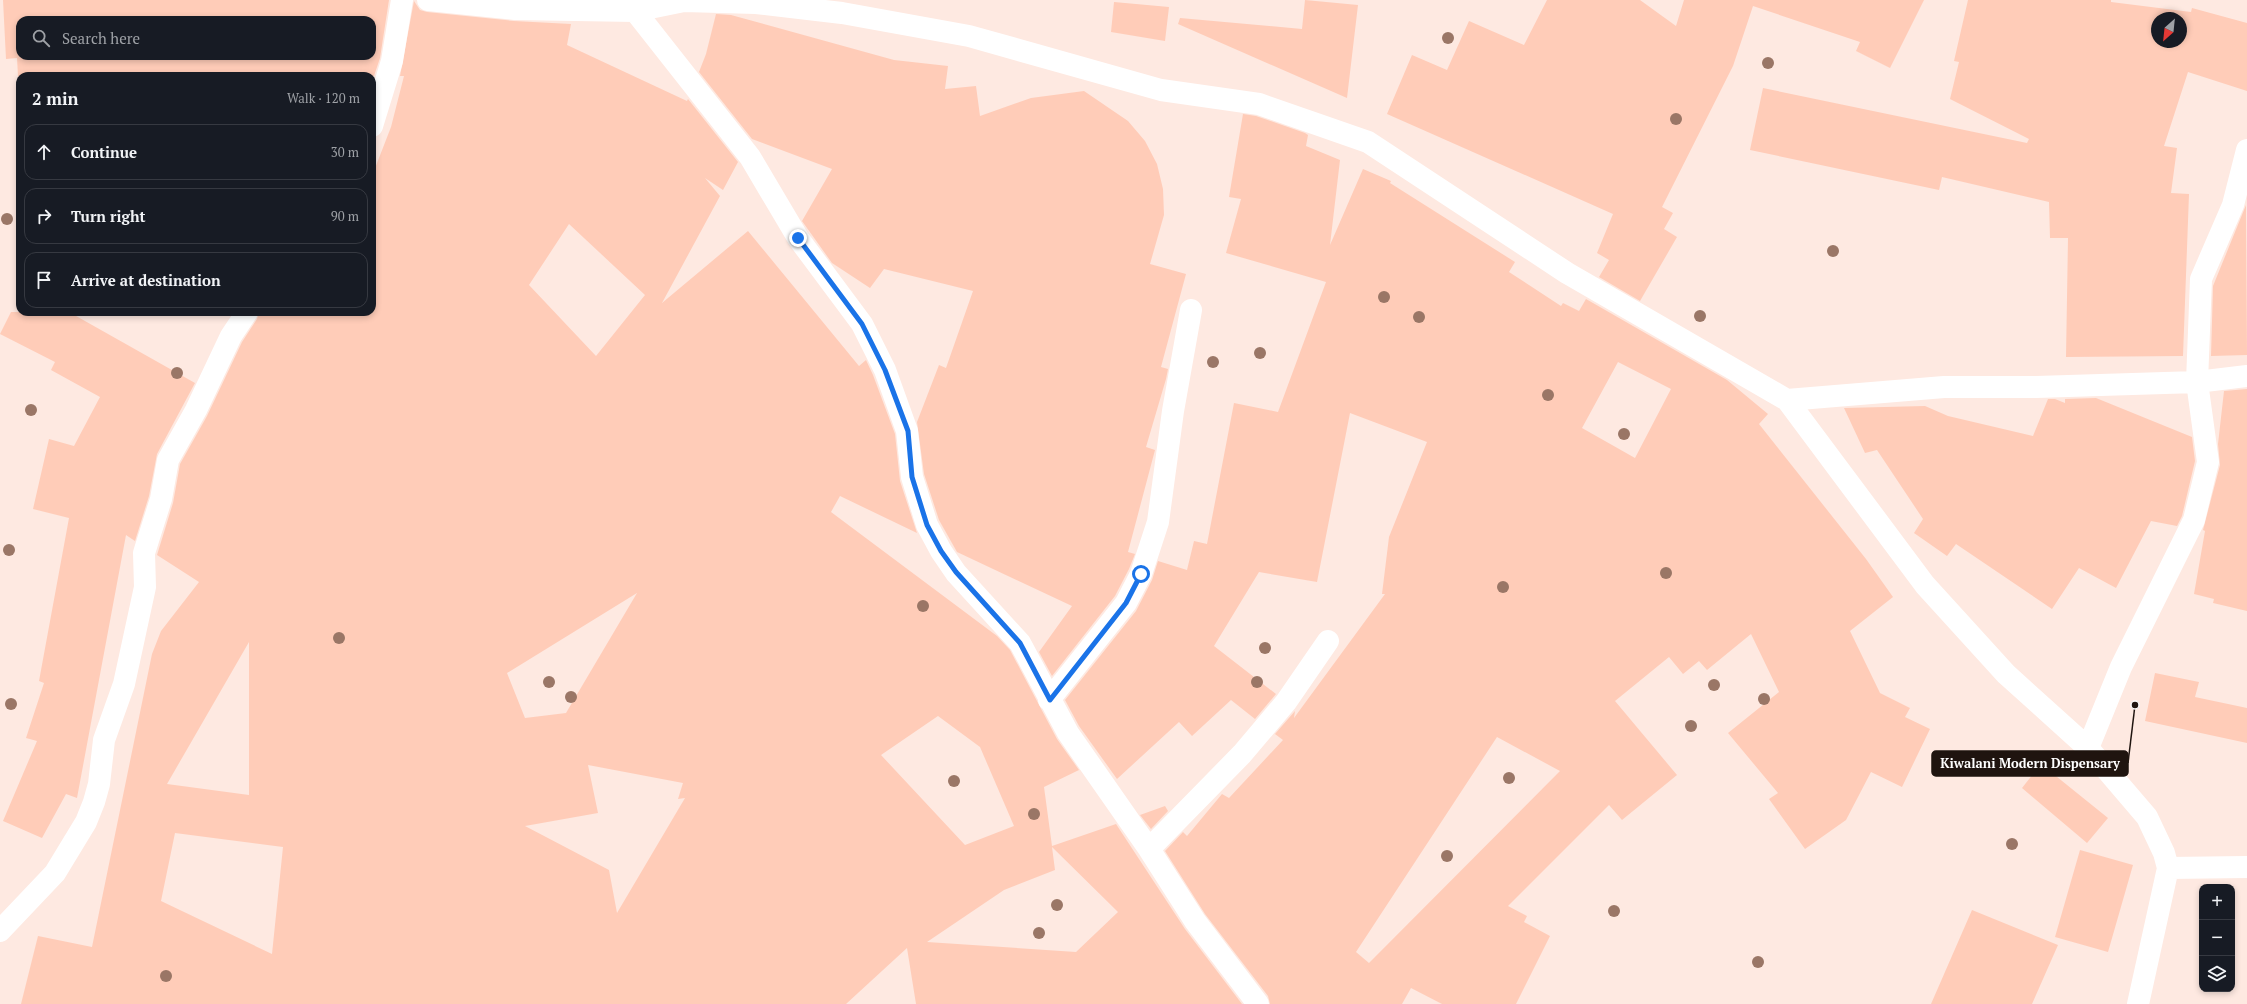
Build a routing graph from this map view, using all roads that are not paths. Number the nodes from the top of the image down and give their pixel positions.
1 (402, 0) edge
2 (428, 0) edge
3 (635, 11) junction
4 (376, 113) edge
5 (2247, 150) edge
6 (1191, 310) dead end
7 (244, 316) edge
8 (2247, 376) edge
9 (2197, 382) junction
10 (1787, 400) junction
11 (1328, 641) dead end
12 (1050, 700) junction
13 (2088, 748) junction
14 (1149, 849) junction
15 (2247, 867) edge
16 (2168, 868) junction
17 (0, 930) edge
18 (1258, 1004) edge
19 (2138, 1004) edge

1 - 4 street
2 - 3 street
3 - 10 street
3 - 12 street
5 - 9 street
6 - 12 street
7 - 17 street
8 - 9 street
9 - 10 street
9 - 13 street
10 - 13 street
11 - 14 street
12 - 14 street
13 - 16 street
14 - 18 street
15 - 16 street
16 - 19 street

